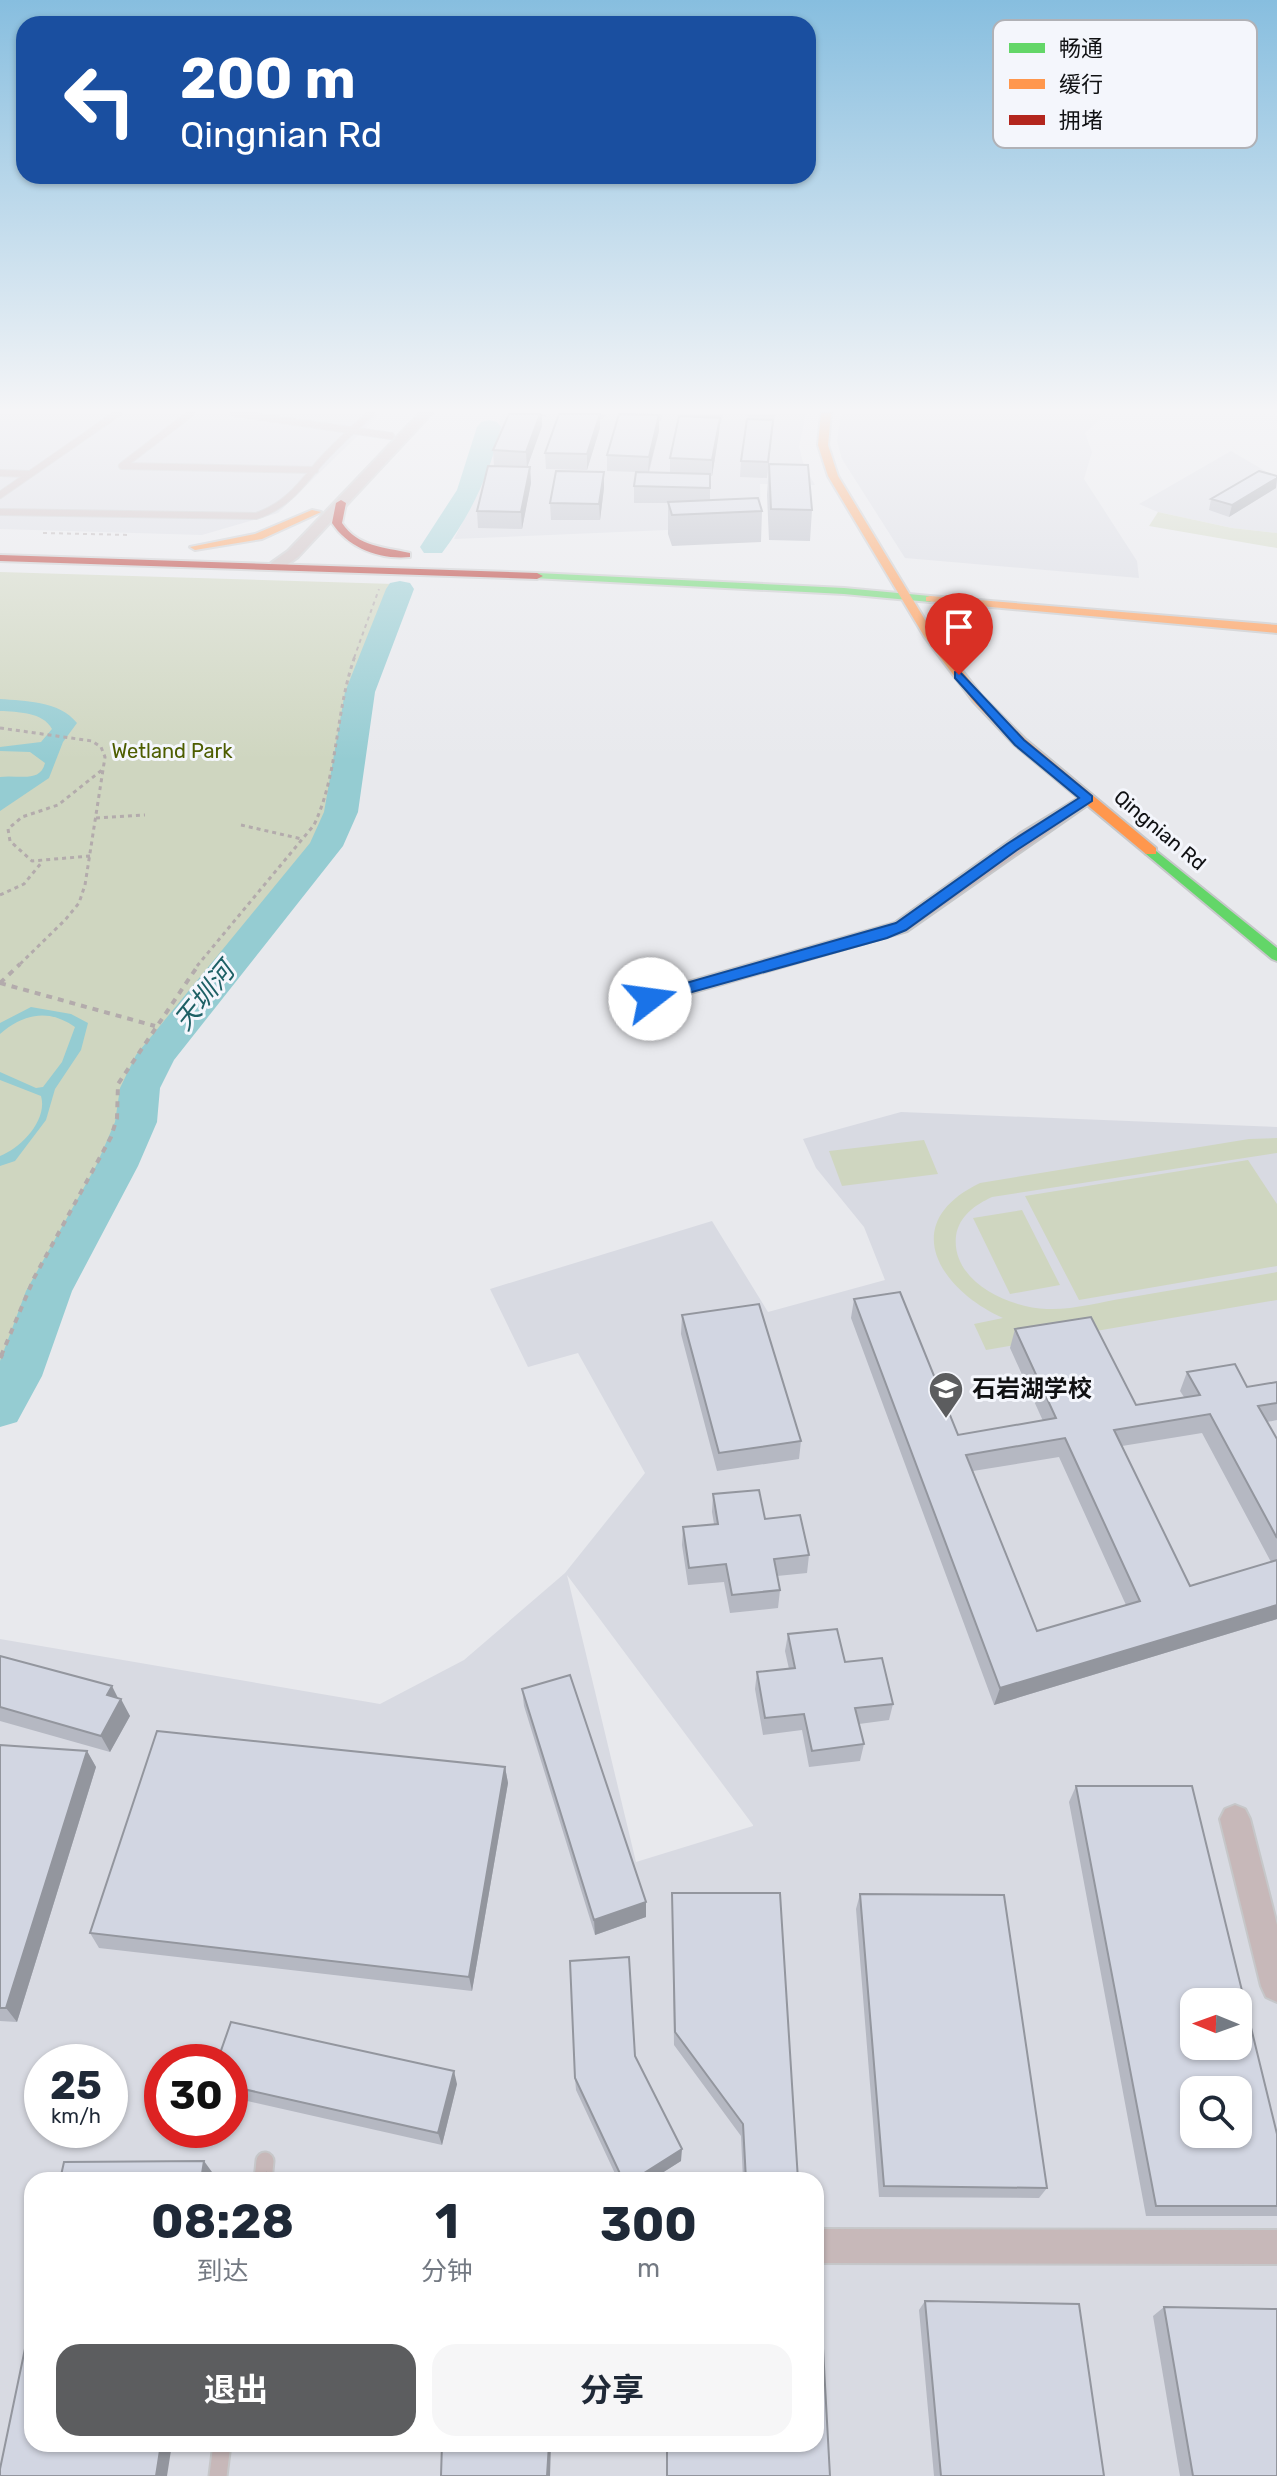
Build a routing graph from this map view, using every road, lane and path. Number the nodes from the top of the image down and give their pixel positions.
1 (282, 529) edge
2 (304, 529) edge
3 (314, 529) edge
4 (341, 529) edge
5 (865, 529) edge
6 (43, 533) dead end
7 (131, 535) dead end
8 (0, 544) edge
9 (156, 549) junction
10 (0, 558) edge
11 (282, 558) junction
12 (427, 558) junction
13 (894, 579) junction
14 (382, 580) dead end
15 (1063, 592) dead end
16 (906, 596) junction
17 (1215, 605) dead end
18 (1277, 610) edge
19 (1277, 629) edge
20 (0, 728) edge
21 (104, 769) junction
22 (1087, 798) junction
23 (145, 815) dead end
24 (96, 818) junction
25 (241, 825) dead end
26 (302, 839) junction
27 (90, 856) junction
28 (42, 862) junction
29 (0, 895) edge
30 (1277, 956) edge
31 (0, 983) edge
32 (621, 1007) dead end
33 (155, 1026) junction
34 (0, 1358) edge
35 (1235, 1819) dead end
36 (1277, 1986) edge
37 (265, 2161) dead end
38 (264, 2172) edge
39 (824, 2246) edge
40 (1277, 2247) edge
41 (221, 2452) edge
42 (218, 2476) edge

1 - 9 main road
2 - 11 street
3 - 11 street
4 - 12 main road
5 - 13 main road, Qingnian Rd
6 - 7 path
8 - 9 main road
9 - 11 main road
10 - 11 main road
11 - 12 main road
11 - 16 main road
12 - 13 main road
13 - 15 main road
13 - 16 main road, Qingnian Rd
14 - 26 path
16 - 19 main road
16 - 22 main road, Qingnian Rd
17 - 18 main road
20 - 21 path
21 - 24 path
21 - 28 path
22 - 30 main road, Qingnian Rd
22 - 32 street
23 - 24 path
24 - 27 path
25 - 26 path
26 - 33 path
27 - 28 path
27 - 31 path
28 - 29 path
31 - 33 path
33 - 34 path
35 - 36 street
37 - 38 lane
39 - 40 street
41 - 42 lane

